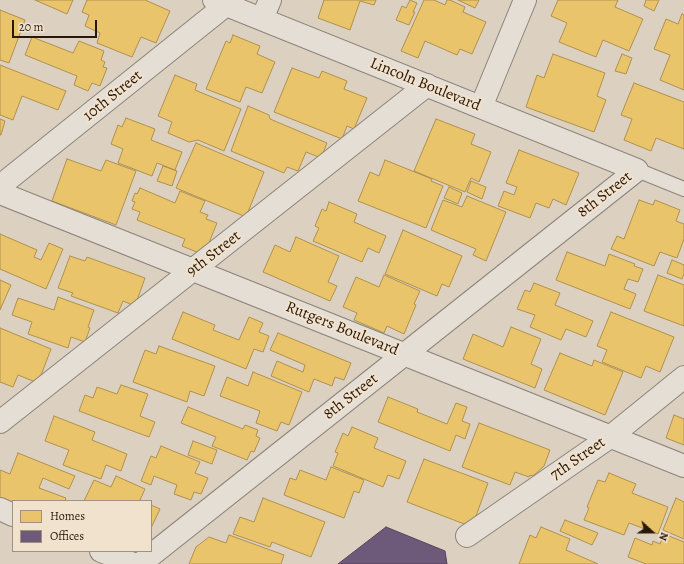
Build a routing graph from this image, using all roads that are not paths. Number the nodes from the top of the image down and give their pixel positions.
1 (525, 0) edge
2 (220, 2) edge
3 (266, 10) edge
4 (427, 86) junction
5 (481, 107) junction
6 (637, 170) junction
7 (0, 186) edge
8 (684, 188) edge
9 (0, 193) edge
10 (193, 270) junction
11 (404, 354) junction
12 (684, 377) edge
13 (0, 422) edge
14 (610, 437) junction
15 (684, 466) edge
16 (0, 510) edge
17 (12, 515) edge
18 (467, 536) dead end
19 (103, 552) edge
20 (133, 564) edge
21 (140, 564) edge

1 - 5 street
2 - 3 street, Lincoln Boulevard
2 - 7 street, 10th Street
3 - 4 street, Lincoln Boulevard
4 - 5 street, Lincoln Boulevard
4 - 10 street, 9th Street
5 - 6 street, Lincoln Boulevard
6 - 8 lane
6 - 11 street, 8th Street
9 - 10 street, Rutgers Boulevard
10 - 11 street, Rutgers Boulevard
10 - 13 street, 9th Street
11 - 14 street, Rutgers Boulevard
11 - 21 street, 8th Street
12 - 14 street, 7th Street
14 - 15 street, Rutgers Boulevard
14 - 18 street, 7th Street
16 - 17 street
19 - 20 street

